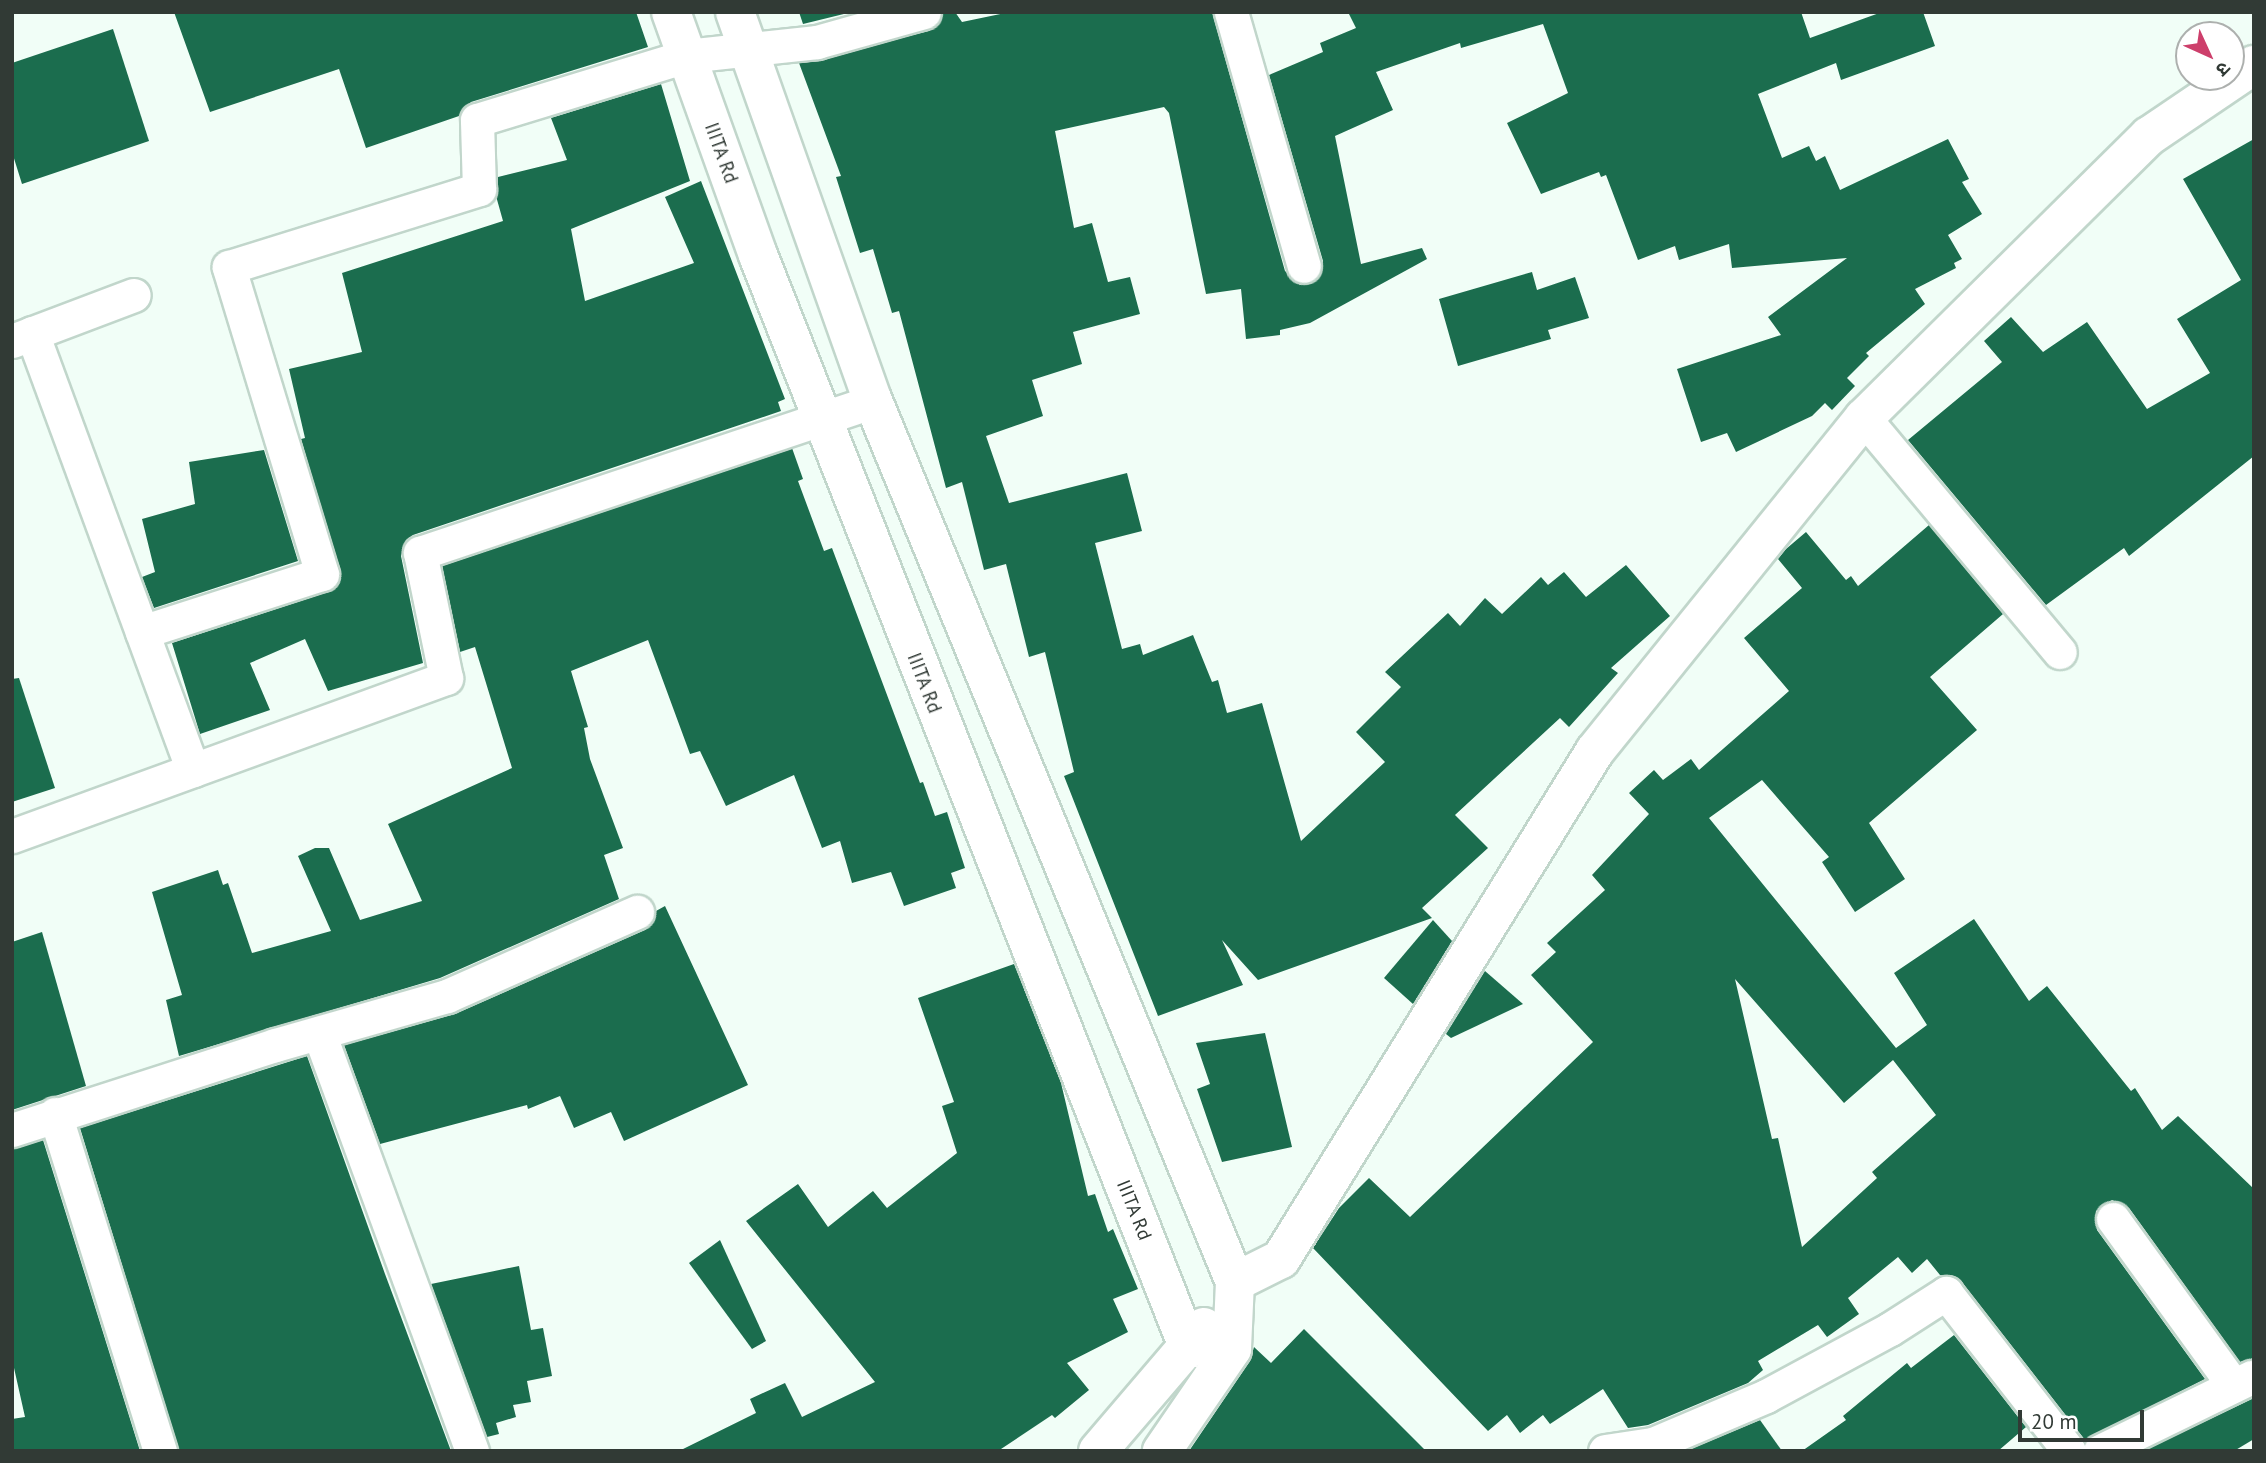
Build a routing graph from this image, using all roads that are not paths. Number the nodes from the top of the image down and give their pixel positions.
1 (671, 12) edge
2 (924, 12) edge
3 (1231, 12) edge
4 (742, 30) edge
5 (686, 55) junction
6 (2254, 65) edge
7 (1304, 266) dead end
8 (134, 295) dead end
9 (22, 337) edge
10 (873, 401) junction
11 (821, 418) junction
12 (1864, 418) junction
13 (142, 632) junction
14 (2060, 652) dead end
15 (193, 770) junction
16 (12, 836) edge
17 (637, 912) dead end
18 (319, 1033) junction
19 (55, 1114) junction
20 (12, 1130) edge
21 (2113, 1219) dead end
22 (1235, 1282) junction
23 (1189, 1349) junction
24 (2243, 1380) edge
25 (160, 1451) edge
26 (472, 1451) edge
27 (1098, 1451) edge
28 (1162, 1451) edge
29 (1605, 1451) edge
30 (2068, 1451) edge
31 (2100, 1451) edge

1 - 5 main road, IIITA Rd
2 - 4 street
3 - 7 street
4 - 5 street
4 - 10 main road
5 - 11 main road, IIITA Rd
5 - 13 street
6 - 12 main road
8 - 9 street
9 - 13 street
10 - 11 street
10 - 22 main road
11 - 15 street
11 - 23 main road, IIITA Rd
12 - 14 street
12 - 22 main road
13 - 15 street
15 - 16 street
17 - 18 street
18 - 19 street
18 - 26 street
19 - 20 street
19 - 25 street
21 - 24 street
22 - 23 main road
22 - 28 main road
23 - 27 main road
24 - 31 street
29 - 30 street

